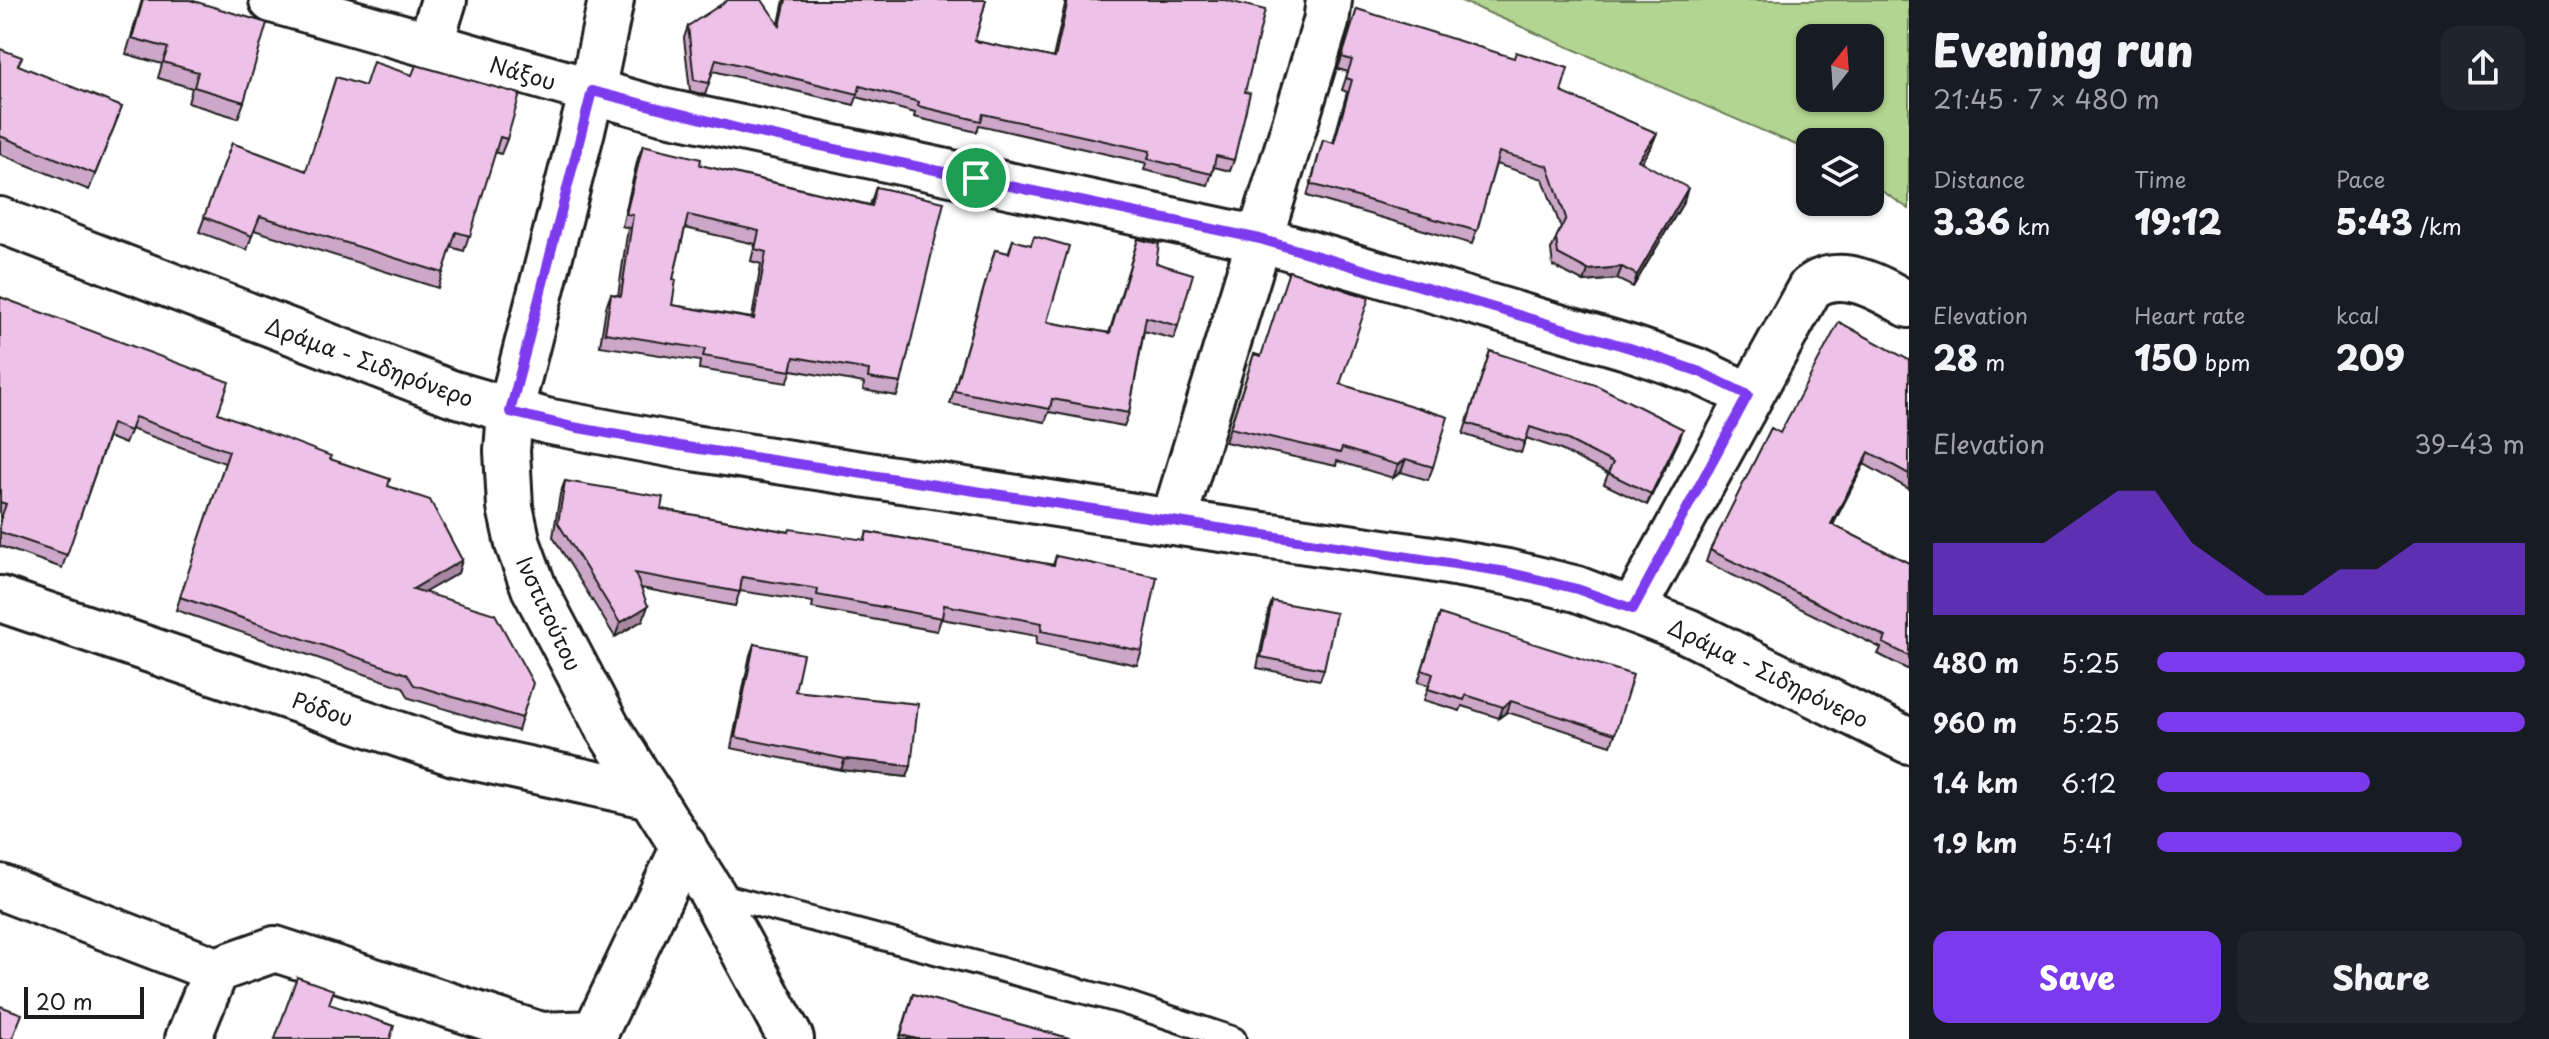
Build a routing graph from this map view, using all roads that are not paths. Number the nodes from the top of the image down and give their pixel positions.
1 (272, 0) edge
2 (444, 0) edge
3 (611, 0) edge
4 (1329, 2) edge
5 (430, 45) junction
6 (592, 91) junction
7 (0, 220) edge
8 (1260, 239) junction
9 (1909, 305) edge
10 (1748, 395) junction
11 (510, 412) junction
12 (1173, 522) junction
13 (0, 599) edge
14 (1633, 609) junction
15 (1909, 741) edge
16 (651, 796) junction
17 (684, 847) junction
18 (0, 887) edge
19 (712, 893) junction
20 (216, 970) junction
21 (597, 1037) edge
22 (188, 1039) edge
23 (791, 1039) edge
24 (1234, 1039) edge

1 - 5 street, Νάξου
2 - 5 street
3 - 6 street, Ινστιτούτου
4 - 8 street
5 - 6 street, Νάξου
6 - 8 street, Νάξου
6 - 11 street, Ινστιτούτου
7 - 11 street, Δράμα - Σιδηρόνερο
8 - 10 street, Νάξου
8 - 12 street
9 - 10 street
10 - 14 street
11 - 12 street, Δράμα - Σιδηρόνερο
11 - 16 street, Ινστιτούτου
12 - 14 street, Δράμα - Σιδηρόνερο
13 - 16 street, Ρόδου
14 - 15 street, Δράμα - Σιδηρόνερο
16 - 17 street, Ινστιτούτου
17 - 19 street, Ινστιτούτου
17 - 21 street
18 - 20 street
19 - 23 street, Ινστιτούτου
19 - 24 lane
20 - 21 street
20 - 22 street

